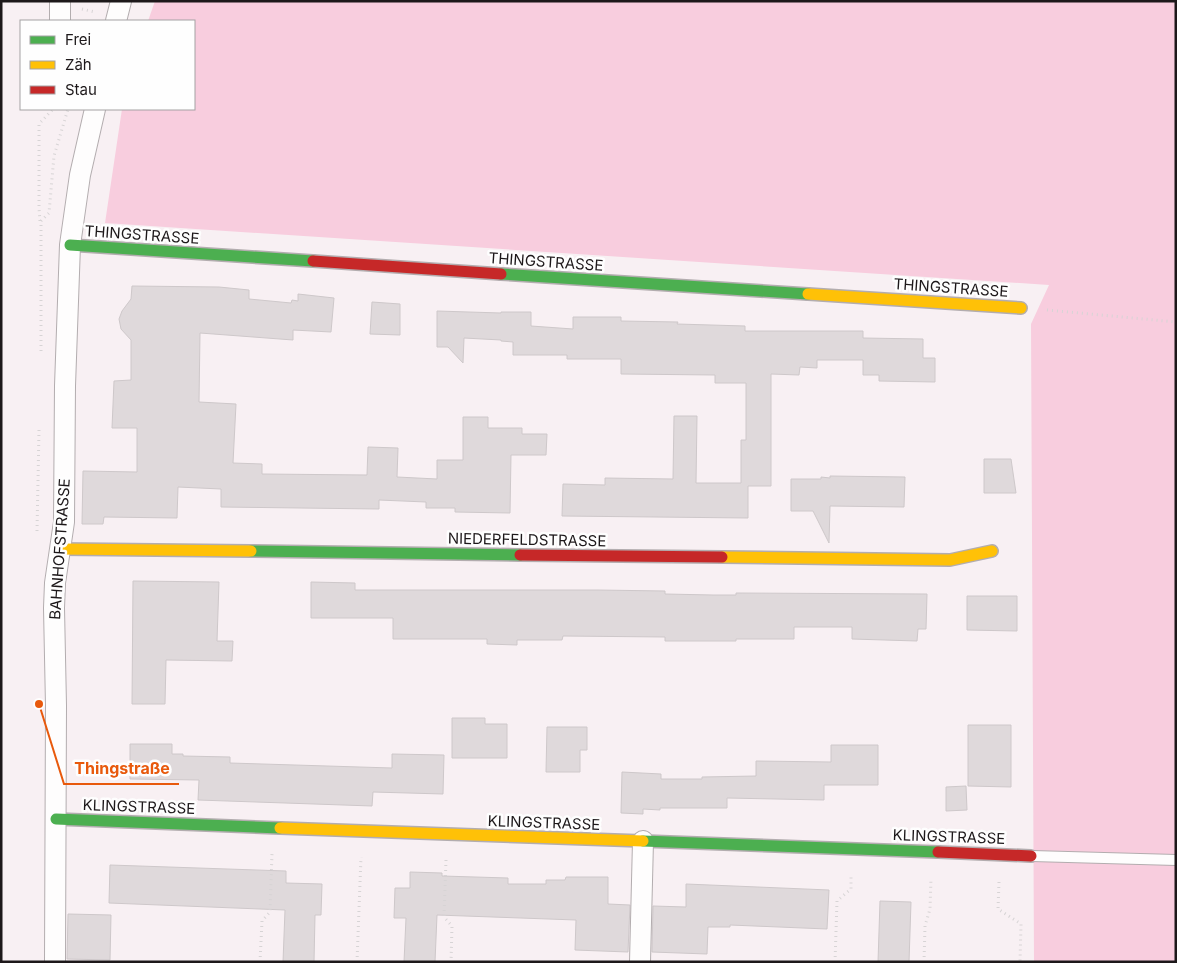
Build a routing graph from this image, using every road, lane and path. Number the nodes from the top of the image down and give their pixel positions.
1 (121, 1) edge
2 (68, 5) edge
3 (97, 13) dead end
4 (60, 20) edge
5 (116, 20) edge
6 (51, 110) edge
7 (68, 110) edge
8 (95, 110) edge
9 (40, 221) junction
10 (70, 245) junction
11 (41, 264) dead end
12 (1021, 308) joint
13 (1176, 322) edge
14 (61, 548) junction
15 (992, 551) dead end
16 (56, 819) junction
17 (273, 828) junction
18 (363, 832) junction
19 (447, 835) junction
20 (643, 841) junction
21 (852, 849) junction
22 (932, 851) junction
23 (1000, 854) junction
24 (1031, 856) joint
25 (1176, 860) edge
26 (55, 962) edge
27 (260, 962) edge
28 (357, 962) edge
29 (451, 962) edge
30 (640, 962) edge
31 (835, 962) edge
32 (924, 962) edge
33 (1020, 962) edge

1 - 5 street
2 - 3 path
2 - 4 street
6 - 9 path
7 - 9 path
8 - 10 street, BAHNHOFSTRASSE
9 - 11 path
10 - 12 street, THINGSTRASSE
10 - 14 street, BAHNHOFSTRASSE
12 - 13 path
14 - 15 street, NIEDERFELDSTRASSE
14 - 16 street, BAHNHOFSTRASSE
16 - 17 street, KLINGSTRASSE
16 - 26 street, BAHNHOFSTRASSE
17 - 18 street, KLINGSTRASSE
17 - 27 path
18 - 19 street, KLINGSTRASSE
18 - 28 path
19 - 20 street, KLINGSTRASSE
19 - 29 path
20 - 21 street, KLINGSTRASSE
20 - 30 street
21 - 22 street, KLINGSTRASSE
21 - 31 path
22 - 23 street, KLINGSTRASSE
22 - 32 path
23 - 24 street, KLINGSTRASSE
23 - 33 path
24 - 25 lane

